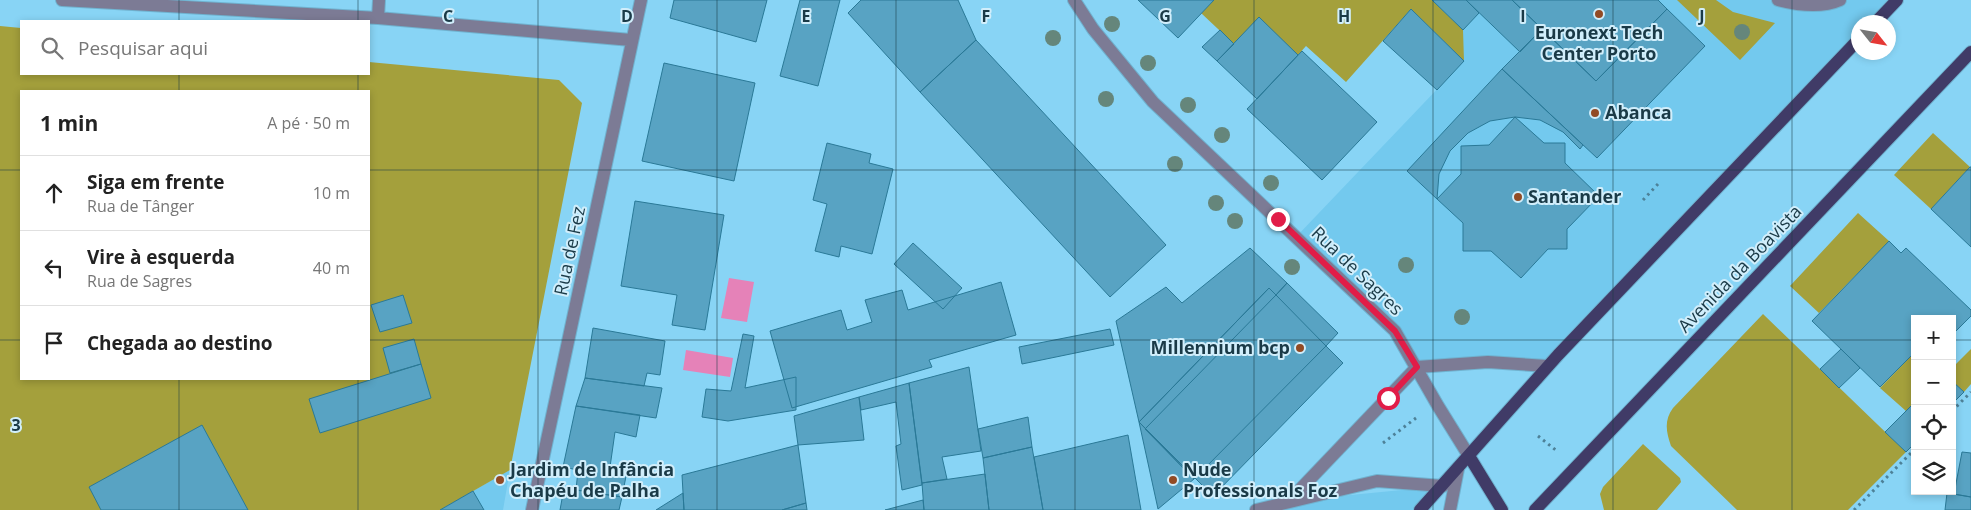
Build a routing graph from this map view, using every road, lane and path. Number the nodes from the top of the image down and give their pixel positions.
1 (62, 0) edge
2 (379, 0) edge
3 (641, 0) edge
4 (1074, 0) edge
5 (1778, 0) edge
6 (1840, 0) edge
7 (1897, 0) edge
8 (1883, 15) edge
9 (378, 18) junction
10 (631, 40) junction
11 (1851, 47) edge
12 (1971, 52) edge
13 (1658, 184) dead end
14 (1643, 200) dead end
15 (1548, 366) junction
16 (1417, 367) junction
17 (1971, 392) edge
18 (1956, 407) edge
19 (1411, 422) dead end
20 (1382, 444) dead end
21 (1914, 450) edge
22 (1469, 456) junction
23 (1458, 469) junction
24 (1443, 486) junction
25 (1289, 501) junction
26 (532, 510) edge
27 (1256, 510) edge
28 (1420, 510) edge
29 (1450, 510) edge
30 (1502, 510) edge
31 (1534, 510) edge
32 (1854, 510) edge

1 - 9 street
2 - 9 street
3 - 10 street, Rua de Fez
4 - 16 street, Rua de Sagres
5 - 6 street
7 - 8 main road
9 - 10 street
10 - 26 street, Rua de Fez
11 - 15 main road
12 - 31 main road, Avenida da Boavista
13 - 14 path
15 - 16 street
15 - 22 main road
16 - 22 street, Rua de Sagres
16 - 25 street
17 - 18 path
19 - 20 path
21 - 32 path
22 - 23 main road
22 - 30 main road
23 - 24 main road
23 - 29 street
24 - 25 street
24 - 28 main road
25 - 27 street

